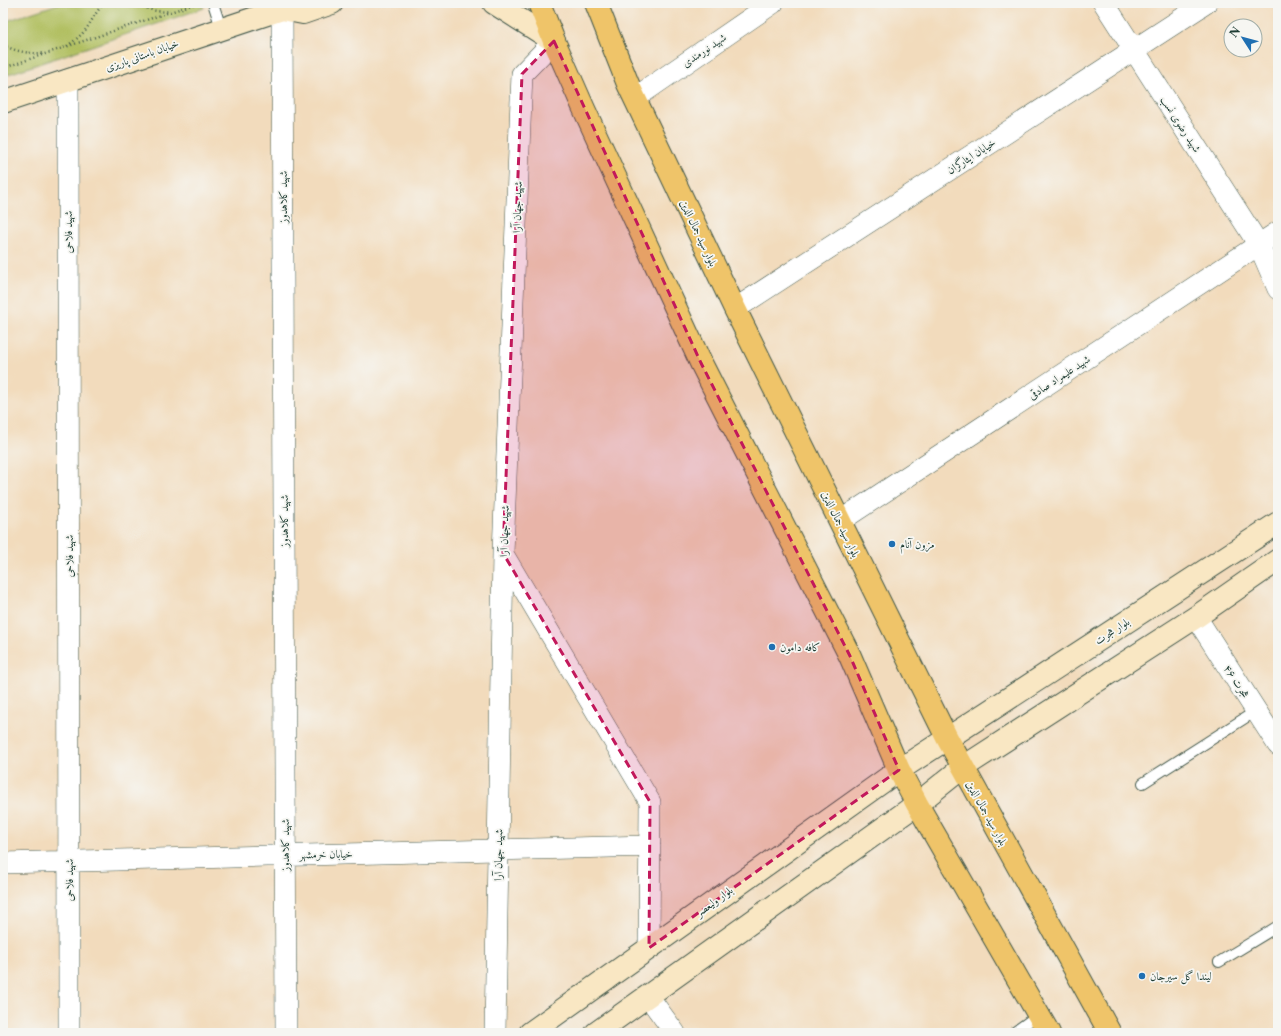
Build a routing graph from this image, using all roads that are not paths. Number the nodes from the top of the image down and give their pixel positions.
1 (213, 3) edge
2 (332, 3) edge
3 (494, 3) edge
4 (540, 3) edge
5 (596, 3) edge
6 (773, 3) edge
7 (1104, 3) edge
8 (1206, 3) edge
9 (284, 6) edge
10 (221, 28) junction
11 (554, 41) junction
12 (1134, 50) junction
13 (68, 80) junction
14 (635, 98) junction
15 (3, 102) edge
16 (1278, 232) edge
17 (1259, 245) junction
18 (1278, 289) edge
19 (736, 308) junction
20 (840, 521) junction
21 (1278, 523) edge
22 (503, 553) junction
23 (1278, 560) edge
24 (1196, 617) junction
25 (1256, 711) junction
26 (1276, 737) edge
27 (947, 738) junction
28 (962, 768) junction
29 (899, 770) junction
30 (1143, 783) dead end
31 (917, 804) junction
32 (650, 846) junction
33 (498, 850) junction
34 (285, 855) junction
35 (69, 861) junction
36 (3, 863) edge
37 (1278, 926) edge
38 (649, 948) junction
39 (1219, 962) dead end
40 (648, 996) junction
41 (1043, 1024) edge
42 (69, 1033) edge
43 (286, 1033) edge
44 (495, 1033) edge
45 (530, 1033) edge
46 (596, 1033) edge
47 (675, 1033) edge
48 (1013, 1033) edge
49 (1110, 1033) edge

1 - 10 lane
2 - 9 street, خیابان باستانی پاریزی
3 - 11 street
4 - 11 main road
5 - 14 main road, بلوار سید جمال الدین
6 - 14 street, شهید نورمندی
7 - 12 street, شهید رضوی نسب
8 - 12 street, خیابان ایثارگران
9 - 10 street, خیابان باستانی پاریزی
9 - 34 street, شهید کلاهدوز
10 - 13 street, خیابان باستانی پاریزی
11 - 22 street, شهید جهان آرا
11 - 29 main road
12 - 17 street, شهید رضوی نسب
12 - 19 street, خیابان ایثارگران
13 - 15 street, خیابان باستانی پاریزی
13 - 35 street, شهید فلاحی
14 - 19 main road, بلوار سید جمال الدین
16 - 17 street, شهید علیمراد صادقی
17 - 18 street, شهید رضوی نسب
17 - 20 street, شهید علیمراد صادقی
19 - 20 main road, بلوار سید جمال الدین
20 - 27 main road, بلوار سید جمال الدین
21 - 27 street, بلوار هجرت
22 - 32 street
22 - 33 street, شهید جهان آرا
23 - 24 street
24 - 25 street, هجرت ۴۶
24 - 28 street
25 - 26 street, هجرت ۴۶
25 - 30 lane
27 - 28 main road, بلوار سید جمال الدین
27 - 29 street, بلوار هجرت
28 - 31 street
28 - 49 main road, بلوار سید جمال الدین
29 - 31 main road
29 - 38 street, بلوار ولیعصر
31 - 40 street
31 - 41 main road
32 - 33 street, خیابان خرمشهر
32 - 38 street
33 - 34 street, خیابان خرمشهر
33 - 44 street, شهید جهان آرا
34 - 35 street, خیابان خرمشهر
34 - 43 street, شهید کلاهدوز
35 - 36 street, خیابان خرمشهر
35 - 42 street, شهید فلاحی
37 - 39 lane
38 - 45 street, بلوار ولیعصر
40 - 46 street
40 - 47 street
41 - 48 lane

